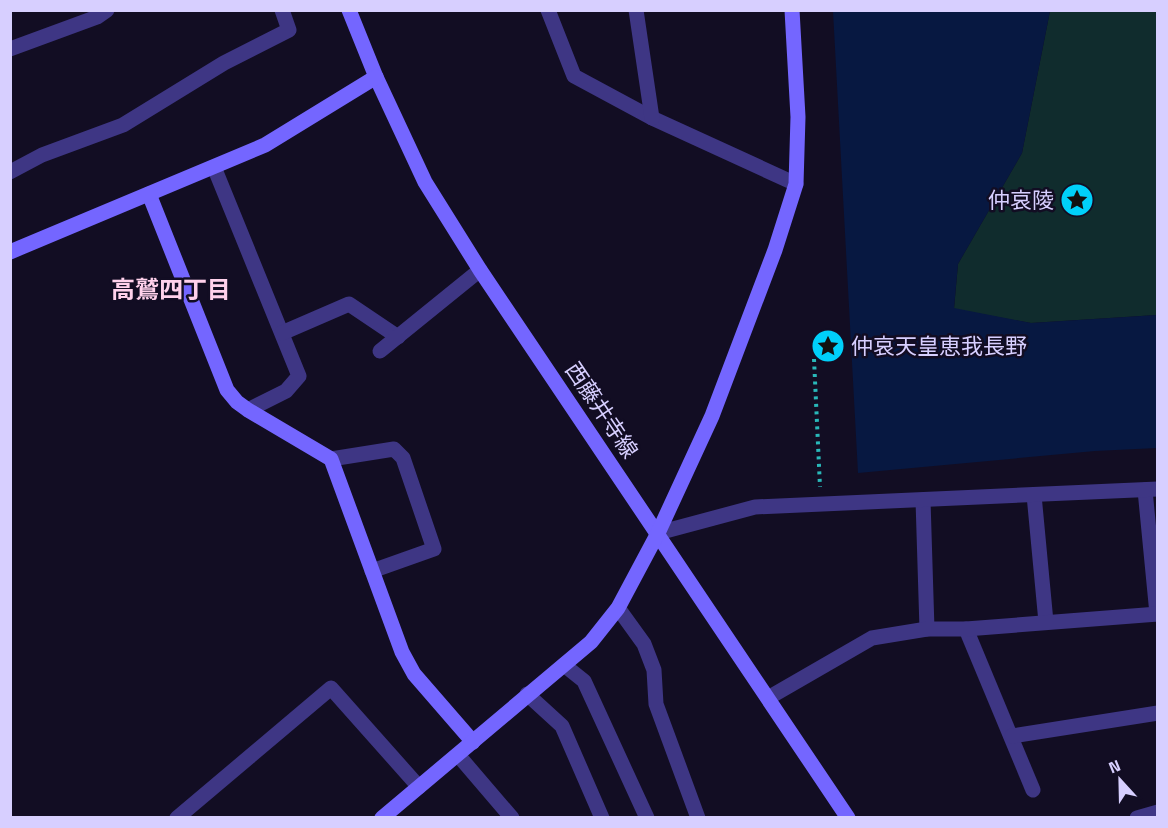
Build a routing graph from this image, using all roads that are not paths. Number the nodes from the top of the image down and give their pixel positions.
1 (107, 10) edge
2 (282, 10) edge
3 (349, 10) edge
4 (548, 10) edge
5 (636, 10) edge
6 (792, 10) edge
7 (10, 49) edge
8 (376, 76) junction
9 (652, 118) junction
10 (214, 167) junction
11 (10, 172) edge
12 (796, 184) junction
13 (149, 194) junction
14 (10, 252) edge
15 (480, 270) junction
16 (282, 333) junction
17 (398, 337) junction
18 (380, 351) dead end
19 (248, 410) junction
20 (331, 459) junction
21 (1151, 490) edge
22 (1034, 495) junction
23 (923, 500) junction
24 (658, 533) junction
25 (372, 571) junction
26 (618, 608) junction
27 (1157, 614) edge
28 (1046, 622) junction
29 (966, 628) junction
30 (927, 629) junction
31 (564, 665) junction
32 (527, 694) junction
33 (768, 698) junction
34 (1158, 713) edge
35 (1012, 736) junction
36 (473, 742) junction
37 (458, 755) junction
38 (419, 787) junction
39 (1033, 790) dead end
40 (1158, 812) edge
41 (177, 818) edge
42 (382, 818) edge
43 (512, 818) edge
44 (602, 818) edge
45 (647, 818) edge
46 (698, 818) edge
47 (848, 818) edge
48 (1137, 818) edge

1 - 7 street
2 - 11 street
3 - 8 street, 西藤井寺線
4 - 9 street
5 - 9 street
6 - 12 street
8 - 10 street
8 - 15 street, 西藤井寺線
9 - 12 street
10 - 13 street
10 - 16 street
12 - 24 street
13 - 14 street
13 - 19 street
15 - 17 street
15 - 24 street, 西藤井寺線
16 - 17 street
16 - 19 street
17 - 18 street
19 - 20 street
20 - 25 street
20 - 25 street
21 - 22 street
21 - 27 street
22 - 23 street
22 - 28 street
23 - 24 street
23 - 30 street
24 - 26 street
24 - 33 street, 西藤井寺線
25 - 36 street
26 - 31 street
26 - 46 street
27 - 28 street
28 - 29 street
29 - 30 street
29 - 35 street
30 - 33 street
31 - 32 street
31 - 45 street
32 - 36 street
32 - 44 street
33 - 47 street, 西藤井寺線
34 - 35 street
35 - 39 street
36 - 37 street
37 - 38 street
37 - 43 street
38 - 41 street
38 - 42 street
40 - 48 street

